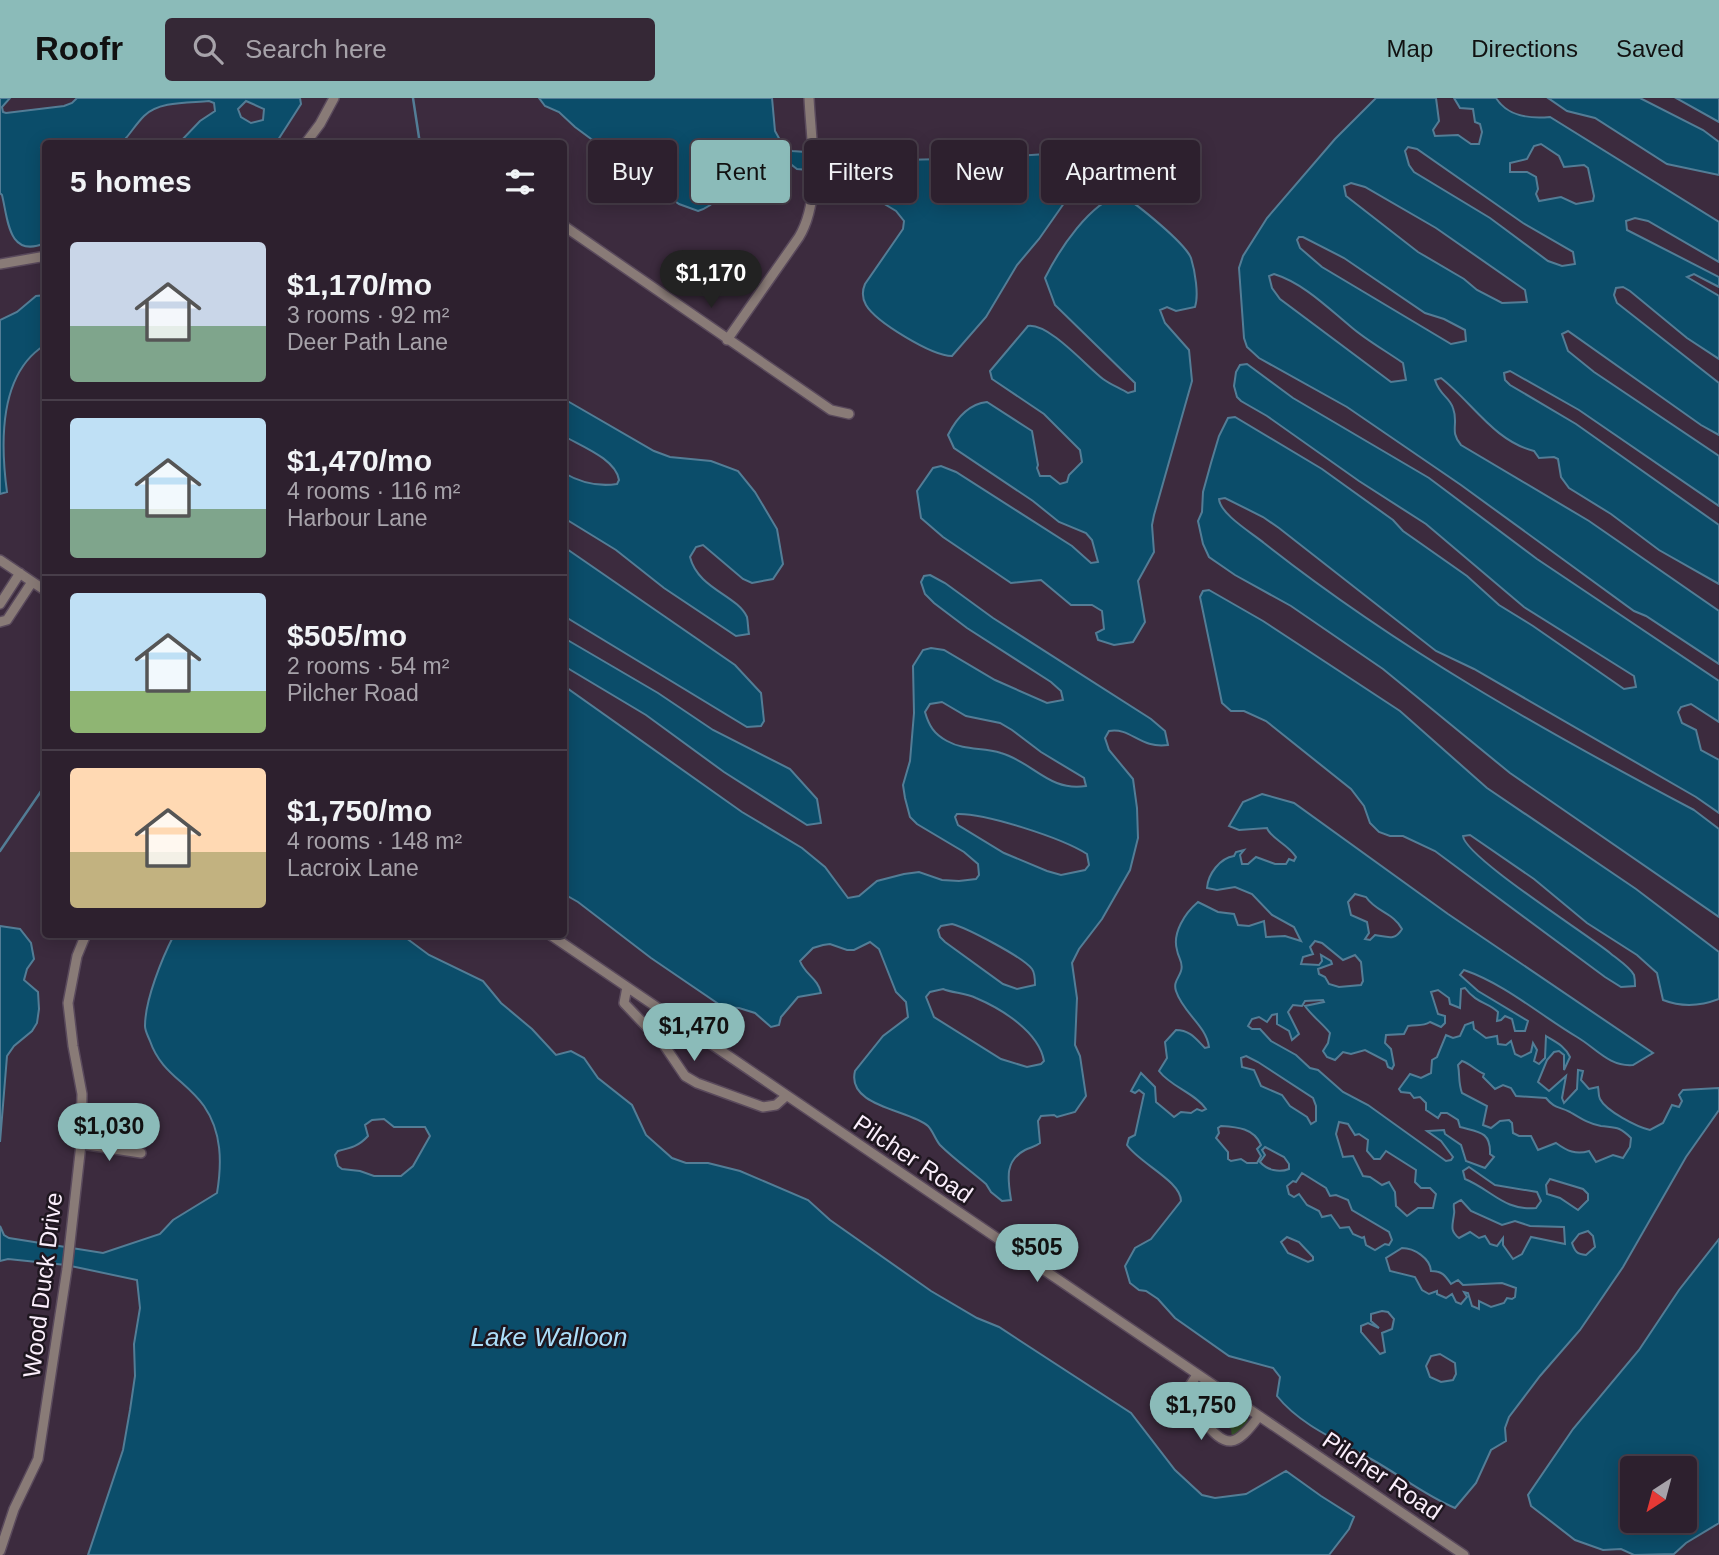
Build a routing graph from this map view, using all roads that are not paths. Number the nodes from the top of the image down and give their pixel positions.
1 (334, 98) edge
2 (809, 98) edge
3 (308, 140) edge
4 (567, 228) edge
5 (42, 257) edge
6 (0, 264) edge
7 (727, 340) junction
8 (849, 414) dead end
9 (0, 560) edge
10 (20, 573) junction
11 (32, 582) junction
12 (42, 588) edge
13 (2, 601) edge
14 (16, 607) junction
15 (0, 622) edge
16 (84, 938) edge
17 (555, 938) edge
18 (627, 987) junction
19 (786, 1096) junction
20 (81, 1144) junction
21 (141, 1153) dead end
22 (1197, 1375) junction
23 (1259, 1416) junction
24 (0, 1551) edge
25 (1464, 1555) edge

1 - 3 street
2 - 7 street
4 - 7 street
5 - 6 street
7 - 8 street
9 - 10 street
10 - 11 street
10 - 13 street
11 - 12 street
11 - 14 street
13 - 14 street
14 - 15 street
16 - 20 street, Wood Duck Drive
17 - 18 street, Pilcher Road
18 - 19 street, Pilcher Road
18 - 19 street
19 - 22 street, Pilcher Road
20 - 21 street
20 - 24 street, Wood Duck Drive
22 - 23 street, Pilcher Road
22 - 23 street
23 - 25 street, Pilcher Road

